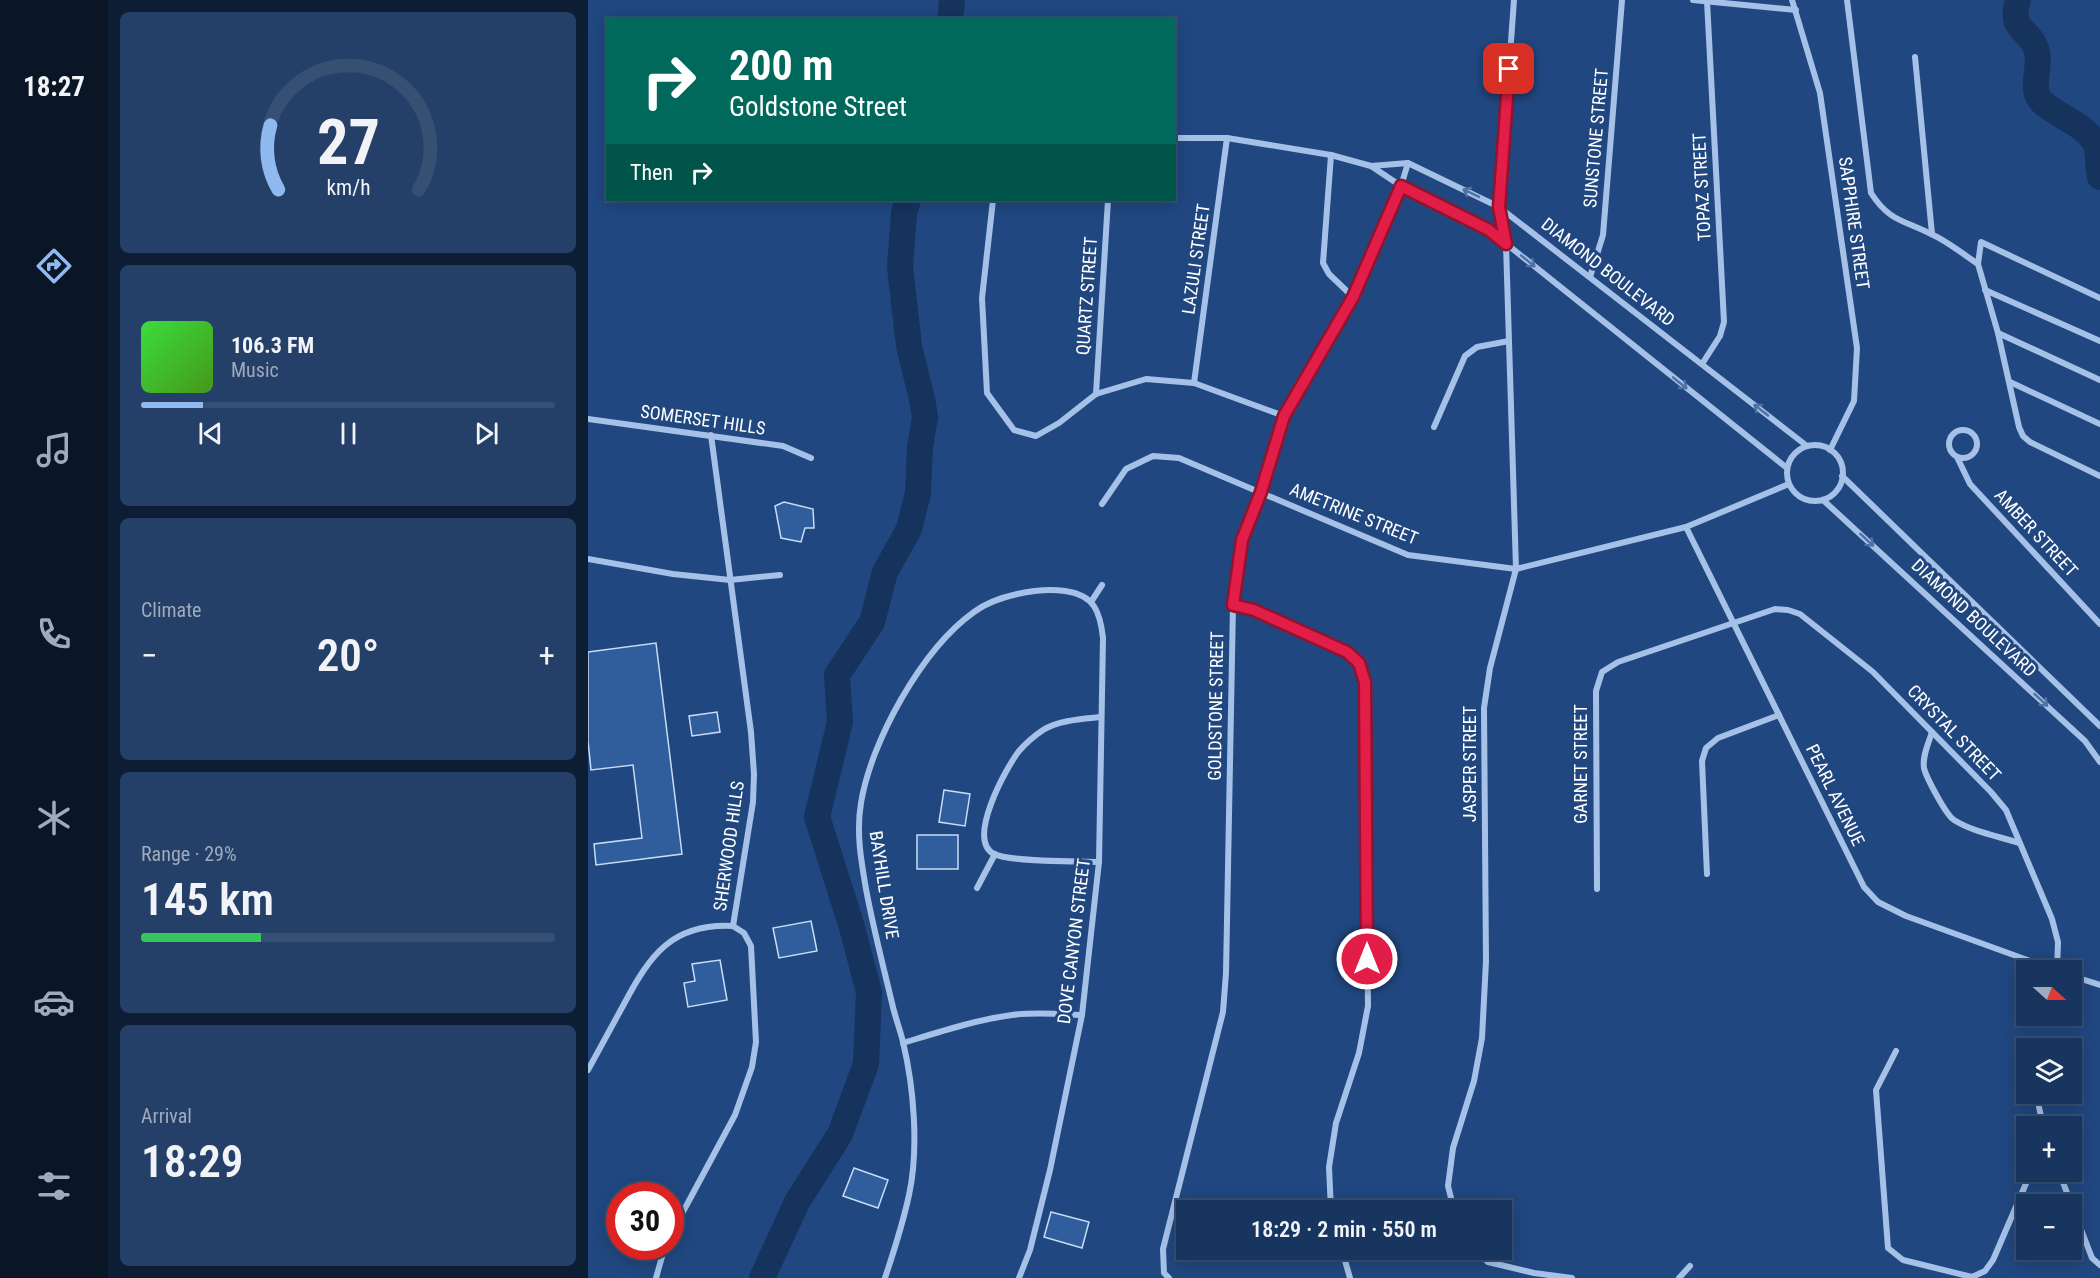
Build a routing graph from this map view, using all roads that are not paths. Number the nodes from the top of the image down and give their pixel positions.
1 (1514, 0) edge
2 (1622, 0) edge
3 (1693, 0) edge
4 (1792, 0) edge
5 (1847, 0) edge
6 (1707, 1) edge
7 (1796, 10) junction
8 (1915, 57) dead end
9 (1176, 138) edge
10 (1227, 138) junction
11 (1331, 155) junction
12 (1408, 163) junction
13 (1371, 166) junction
14 (1401, 186) junction
15 (993, 201) edge
16 (1108, 201) edge
17 (1499, 207) junction
18 (1932, 234) junction
19 (1506, 244) junction
20 (1978, 264) junction
21 (1590, 277) junction
22 (1985, 290) junction
23 (1353, 297) junction
24 (2100, 298) edge
25 (1998, 333) junction
26 (1509, 341) junction
27 (2100, 341) edge
28 (1702, 364) junction
29 (2100, 380) edge
30 (2010, 382) junction
31 (1194, 384) junction
32 (1096, 394) junction
33 (1284, 416) junction
34 (588, 419) edge
35 (2100, 424) edge
36 (1434, 427) dead end
37 (711, 435) junction
38 (1808, 446) junction
39 (1830, 450) junction
40 (1957, 457) junction
41 (811, 458) dead end
42 (1787, 468) junction
43 (1842, 476) junction
44 (2100, 476) edge
45 (1788, 484) junction
46 (1261, 492) junction
47 (1823, 500) junction
48 (1102, 504) dead end
49 (1686, 527) junction
50 (588, 559) edge
51 (1516, 569) junction
52 (780, 574) dead end
53 (730, 580) junction
54 (1102, 585) dead end
55 (1091, 602) junction
56 (1233, 605) junction
57 (1733, 622) junction
58 (2100, 624) edge
59 (1779, 715) junction
60 (1101, 717) junction
61 (2100, 726) edge
62 (1932, 732) junction
63 (2100, 762) edge
64 (2020, 843) junction
65 (995, 855) junction
66 (1099, 862) junction
67 (1707, 874) dead end
68 (976, 888) dead end
69 (1597, 889) dead end
70 (733, 926) junction
71 (2028, 960) edge
72 (2057, 960) edge
73 (2082, 979) edge
74 (2100, 985) edge
75 (1082, 1015) junction
76 (903, 1043) junction
77 (1896, 1051) dead end
78 (588, 1070) edge
79 (2039, 1107) dead end
80 (2041, 1116) edge
81 (2027, 1182) edge
82 (2063, 1182) edge
83 (1331, 1200) edge
84 (1452, 1200) edge
85 (684, 1210) edge
86 (661, 1260) edge
87 (1345, 1260) edge
88 (1486, 1260) edge
89 (2100, 1265) edge
90 (1690, 1266) dead end
91 (656, 1278) edge
92 (885, 1278) edge
93 (1019, 1278) edge
94 (1169, 1278) edge
95 (1350, 1278) edge
96 (1572, 1278) edge
97 (1678, 1278) edge

1 - 17 street, JASPER STREET
2 - 21 street, SUNSTONE STREET
3 - 6 street
4 - 7 street, SAPPHIRE STREET
5 - 18 street
6 - 7 street
6 - 28 street, TOPAZ STREET
7 - 39 street, SAPPHIRE STREET
8 - 18 street
9 - 10 street
10 - 11 street
10 - 31 street, LAZULI STREET
11 - 13 street
11 - 23 street
12 - 13 street
12 - 14 street, GOLDSTONE STREET
17 -> 12 street, DIAMOND BOULEVARD
13 - 14 street
14 - 19 street
14 - 23 street, GOLDSTONE STREET
15 - 32 street
16 - 32 street, QUARTZ STREET
17 - 19 street, JASPER STREET
17 - 21 street, DIAMOND BOULEVARD
18 - 20 street
19 - 26 street, JASPER STREET
19 -> 42 street
20 - 22 street
20 - 24 street
21 - 28 street, DIAMOND BOULEVARD
22 - 25 street
22 - 27 street
23 - 33 street, GOLDSTONE STREET
25 - 29 street
25 - 30 street
26 - 36 street
26 - 51 street, JASPER STREET
38 -> 28 street, DIAMOND BOULEVARD
30 - 35 street
30 - 44 street
31 - 32 street
31 - 33 street
33 - 46 street, GOLDSTONE STREET
34 - 37 street, SOMERSET HILLS
37 - 41 street, SOMERSET HILLS
37 - 53 street, SHERWOOD HILLS
38 - 39 street
38 - 42 street
39 - 43 street
40 - 40 street, AMBER STREET
40 - 58 street, AMBER STREET
42 - 45 street
43 - 47 street
43 - 61 street, DIAMOND BOULEVARD
45 - 47 street
45 - 49 street, AMETRINE STREET
46 - 48 street, AMETRINE STREET
46 - 51 street, AMETRINE STREET
46 - 56 street, GOLDSTONE STREET
47 -> 63 street, DIAMOND BOULEVARD
49 - 51 street, AMETRINE STREET
49 - 57 street, PEARL AVENUE
50 - 53 street
51 - 84 street, JASPER STREET
52 - 53 street
53 - 70 street, SHERWOOD HILLS
54 - 55 street
55 - 60 street, DOVE CANYON STREET
55 - 76 street, BAYHILL DRIVE
56 - 83 street
56 - 94 street, GOLDSTONE STREET
57 - 59 street, PEARL AVENUE
57 - 62 street, CRYSTAL STREET
57 - 69 street, GARNET STREET
59 - 67 street
59 - 71 street, PEARL AVENUE
60 - 65 street
60 - 66 street, DOVE CANYON STREET
62 - 64 street, CRYSTAL STREET
62 - 64 street
64 - 72 street, CRYSTAL STREET
65 - 66 street
65 - 68 street
66 - 75 street, DOVE CANYON STREET
70 - 78 street
70 - 85 street, SHERWOOD HILLS
73 - 74 street
75 - 76 street
75 - 93 street, DOVE CANYON STREET
76 - 92 street, BAYHILL DRIVE
77 - 81 street
79 - 80 street
82 - 89 street
86 - 91 street
87 - 95 street
88 - 96 street
90 - 97 street

